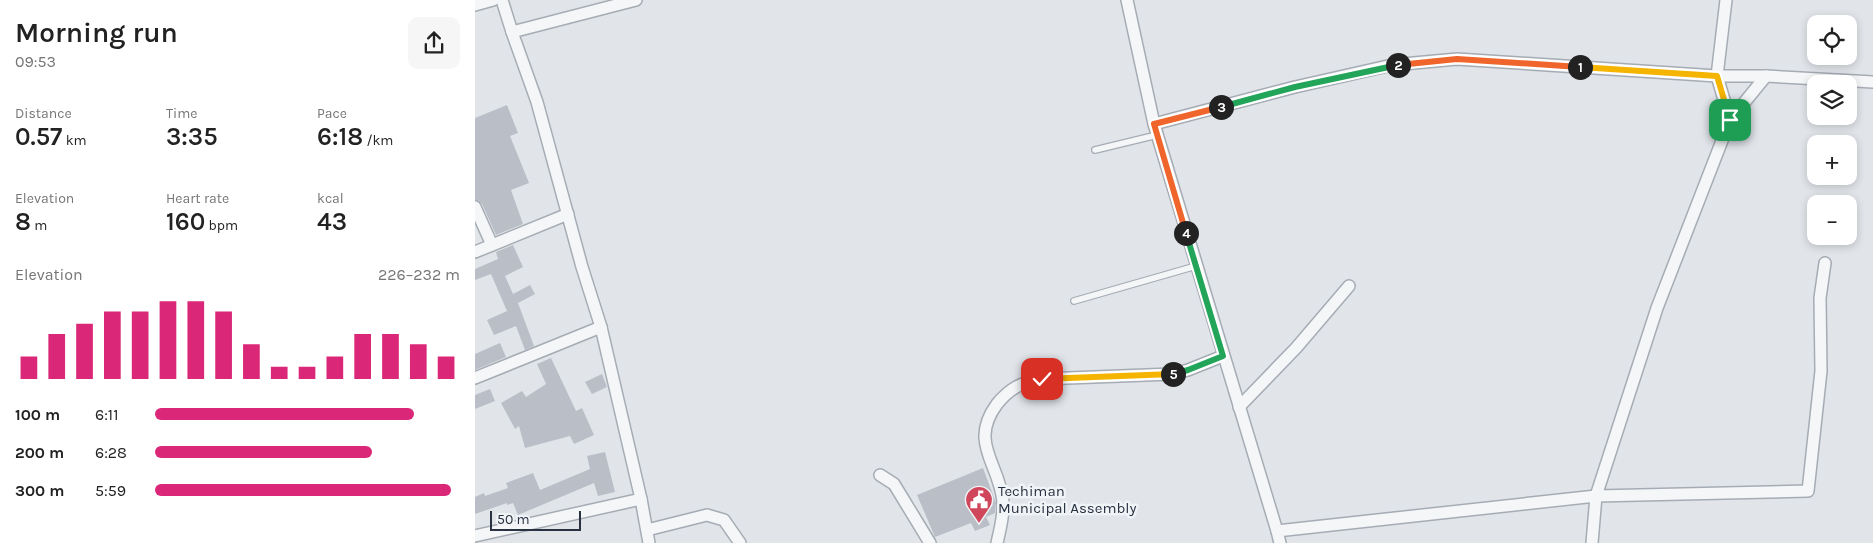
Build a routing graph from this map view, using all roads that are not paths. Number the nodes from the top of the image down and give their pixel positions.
1 (493, 0) edge
2 (502, 0) edge
3 (636, 0) edge
4 (1127, 0) edge
5 (1726, 0) edge
6 (475, 5) edge
7 (512, 32) junction
8 (1717, 76) junction
9 (1766, 76) junction
10 (1873, 82) edge
11 (1730, 120) junction
12 (1155, 130) junction
13 (1095, 150) dead end
14 (475, 207) edge
15 (568, 214) junction
16 (492, 245) junction
17 (475, 252) edge
18 (1825, 263) dead end
19 (1196, 266) junction
20 (1349, 286) dead end
21 (1075, 301) dead end
22 (601, 327) junction
23 (1223, 356) junction
24 (475, 378) edge
25 (1239, 407) junction
26 (880, 475) dead end
27 (1596, 496) junction
28 (641, 499) junction
29 (647, 530) junction
30 (1277, 531) junction
31 (475, 536) edge
32 (649, 543) edge
33 (740, 543) edge
34 (930, 543) edge
35 (997, 543) edge
36 (1280, 543) edge
37 (1591, 543) edge

1 - 6 street
2 - 7 street
3 - 7 street
4 - 12 street
5 - 8 street
7 - 15 street
8 - 9 street
8 - 11 street
8 - 12 street
9 - 10 street
9 - 11 street
11 - 27 street
12 - 13 lane
12 - 19 street
14 - 16 street
15 - 16 street
15 - 22 street
16 - 17 street
18 - 27 street
19 - 21 lane
19 - 23 street
20 - 25 street
22 - 24 street
22 - 28 street
23 - 25 street
23 - 35 street
25 - 30 street
26 - 34 street
27 - 30 street
27 - 37 street
28 - 29 street
28 - 31 street
29 - 32 street
29 - 33 street
30 - 36 street

